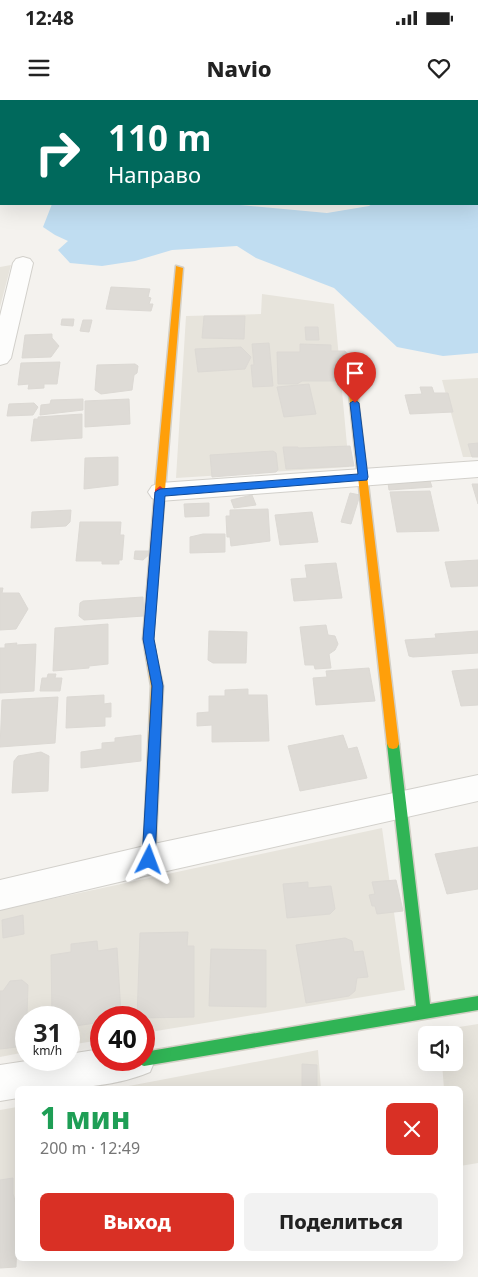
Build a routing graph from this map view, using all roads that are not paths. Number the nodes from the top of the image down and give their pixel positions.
1 (23, 263) dead end
2 (178, 268) dead end
3 (0, 358) edge
4 (350, 366) dead end
5 (478, 469) edge
6 (364, 477) junction
7 (160, 492) junction
8 (478, 788) edge
9 (402, 805) junction
10 (149, 860) junction
11 (0, 895) edge
12 (478, 1003) edge
13 (424, 1012) junction
14 (155, 1057) edge
15 (90, 1068) edge
16 (0, 1083) edge

1 - 3 street
2 - 7 street
4 - 6 street
5 - 6 street
6 - 7 street
6 - 9 street
7 - 10 street
8 - 9 street
9 - 10 street
9 - 13 street
10 - 11 street
12 - 13 street
13 - 14 street
15 - 16 street

